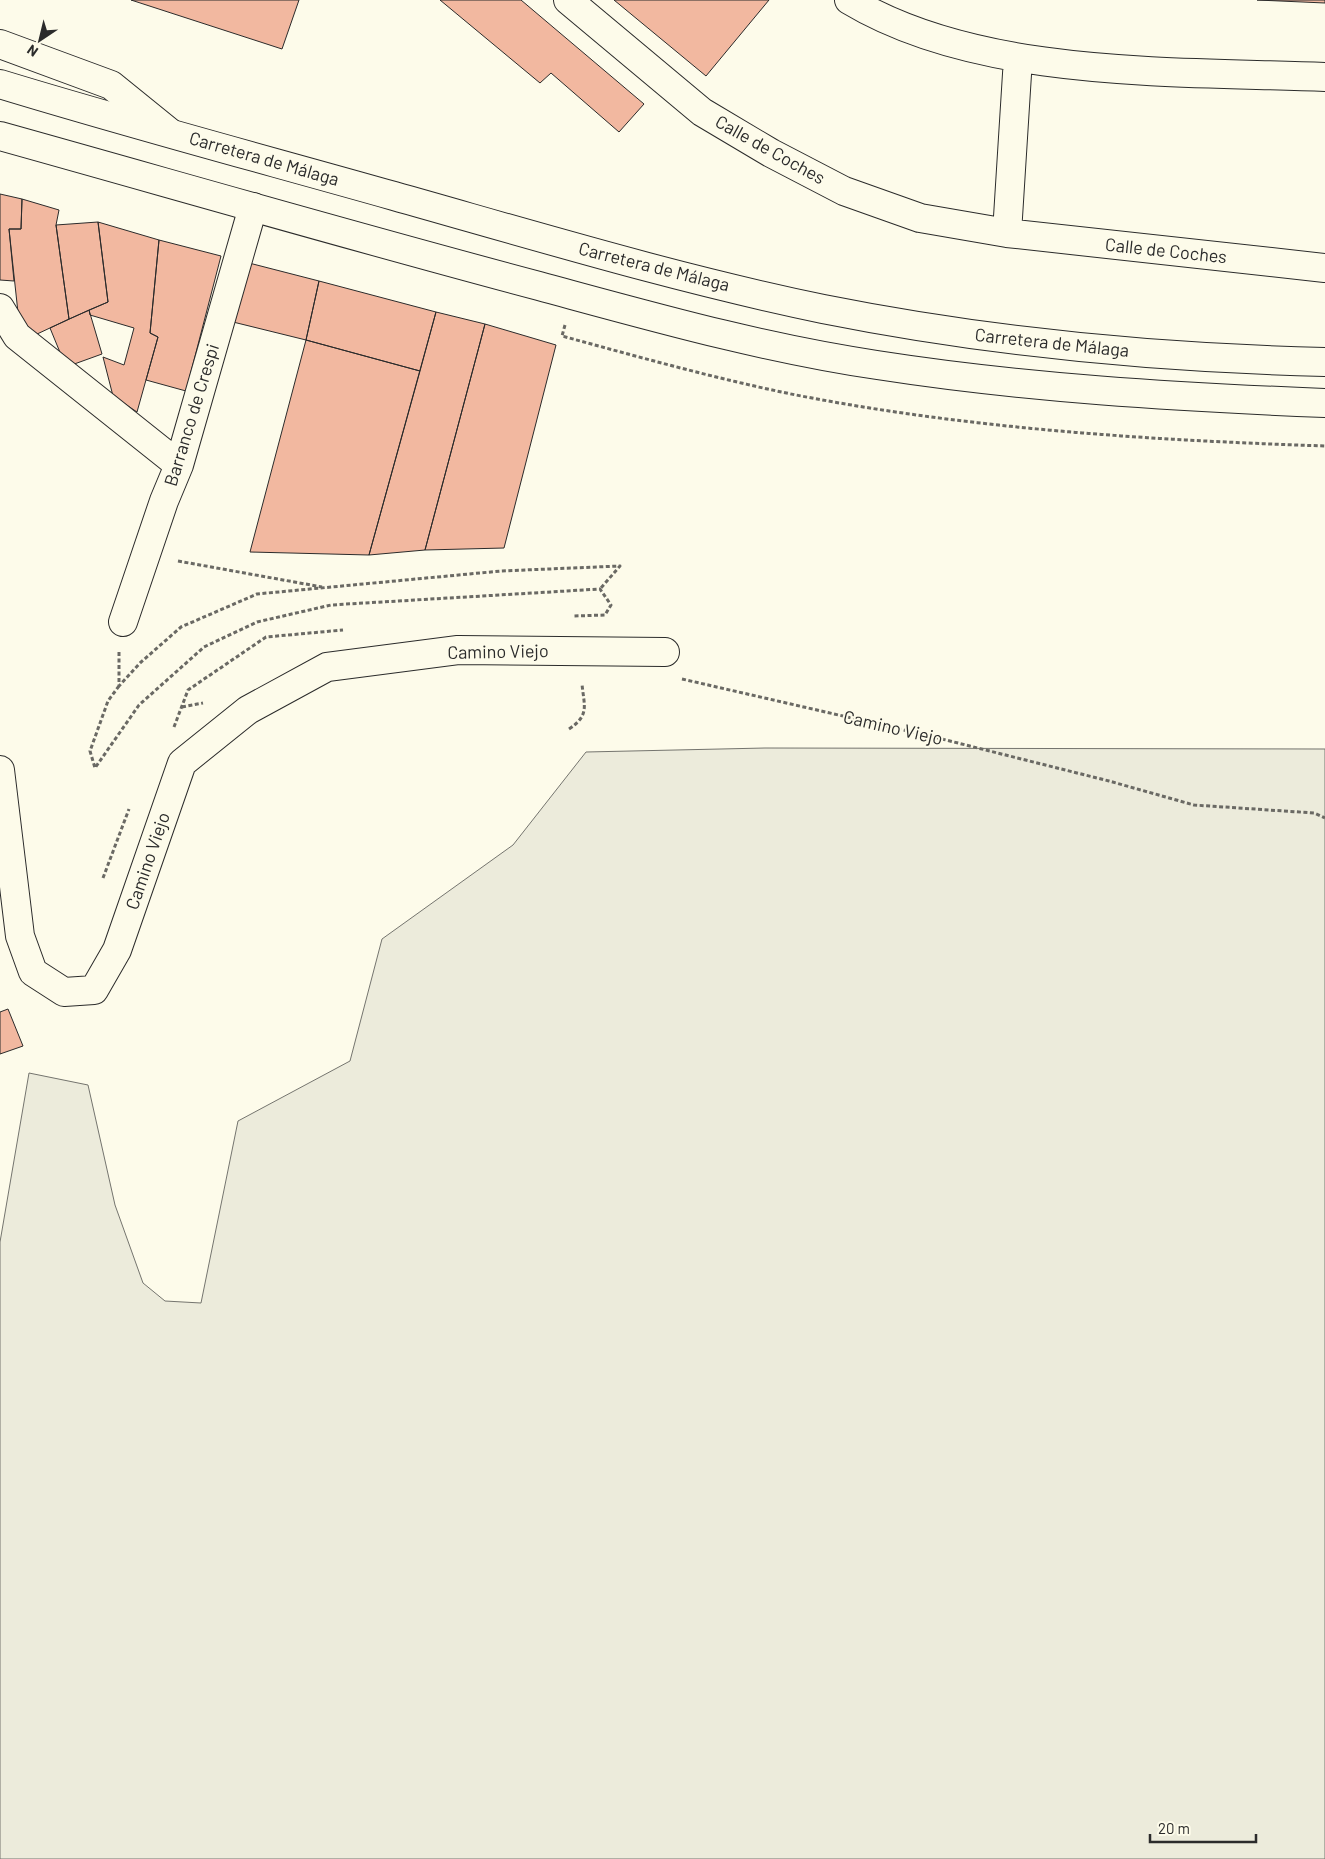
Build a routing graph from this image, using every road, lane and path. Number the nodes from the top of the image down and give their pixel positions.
1 (568, 0) edge
2 (849, 0) edge
3 (0, 44) edge
4 (1018, 58) junction
5 (1325, 77) edge
6 (0, 84) edge
7 (169, 132) junction
8 (0, 136) edge
9 (254, 207) junction
10 (1007, 233) junction
11 (1325, 268) edge
12 (0, 308) edge
13 (1325, 362) edge
14 (1325, 403) edge
15 (179, 465) junction
16 (145, 556) junction
17 (327, 588) junction
18 (600, 590) dead end
19 (123, 622) joint
20 (578, 651) junction
21 (665, 652) joint
22 (569, 729) dead end
23 (0, 770) edge
24 (1325, 818) edge
25 (125, 819) dead end
26 (103, 878) dead end

1 - 10 main road, Calle de Coches
2 - 4 main road
3 - 7 main road
4 - 5 main road
4 - 10 main road
6 - 7 main road, Carretera de Málaga
7 - 13 main road, Carretera de Málaga
8 - 9 main road
9 - 14 main road
9 - 15 main road, Barranco de Crespi
10 - 11 main road, Calle de Coches
12 - 15 main road
15 - 16 main road, Barranco de Crespi
16 - 17 path
16 - 19 main road, Barranco de Crespi
17 - 18 path
17 - 19 path
20 - 21 main road, Camino Viejo
20 - 22 path
20 - 23 main road, Camino Viejo
21 - 24 path, Camino Viejo
25 - 26 path

